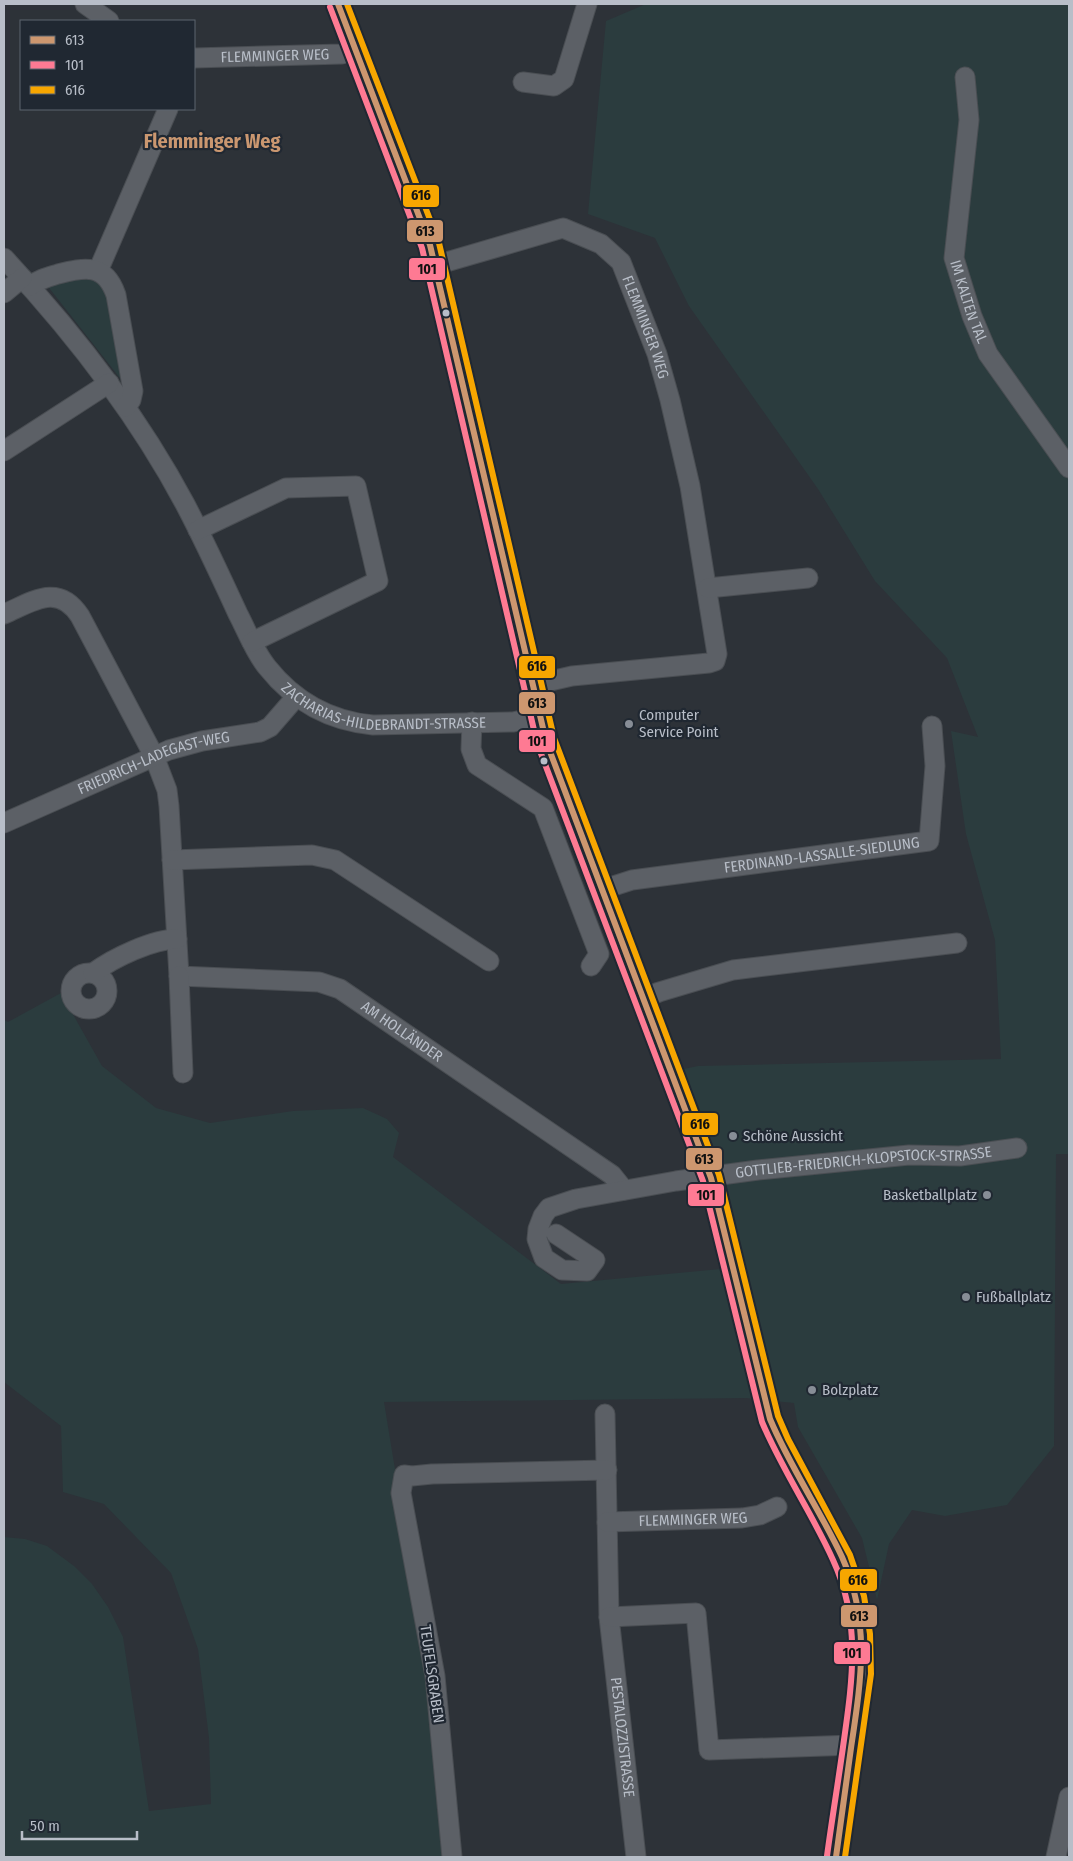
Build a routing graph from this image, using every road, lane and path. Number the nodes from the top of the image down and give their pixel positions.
1 (85, 4) edge
2 (338, 4) edge
3 (587, 4) edge
4 (108, 20) edge
5 (356, 50) junction
6 (195, 58) edge
7 (965, 77) dead end
8 (524, 82) dead end
9 (168, 110) edge
10 (4, 258) edge
11 (436, 265) junction
12 (98, 271) junction
13 (26, 282) junction
14 (4, 293) edge
15 (109, 383) junction
16 (126, 407) junction
17 (4, 451) edge
18 (1069, 468) edge
19 (198, 530) junction
20 (808, 578) dead end
21 (708, 588) junction
22 (4, 614) edge
23 (252, 642) junction
24 (533, 685) junction
25 (296, 697) junction
26 (540, 716) junction
27 (472, 722) junction
28 (932, 726) dead end
29 (154, 756) junction
30 (4, 823) edge
31 (172, 860) junction
32 (600, 890) junction
33 (177, 939) junction
34 (957, 943) dead end
35 (489, 961) dead end
36 (591, 966) dead end
37 (94, 973) dead end
38 (179, 976) junction
39 (642, 1000) junction
40 (183, 1073) dead end
41 (1017, 1148) dead end
42 (711, 1178) junction
43 (624, 1190) junction
44 (556, 1234) dead end
45 (606, 1414) dead end
46 (606, 1470) junction
47 (778, 1507) dead end
48 (607, 1522) junction
49 (610, 1617) junction
50 (853, 1745) junction
51 (1069, 1797) edge
52 (452, 1857) edge
53 (636, 1857) edge
54 (836, 1857) edge
55 (1056, 1857) edge

1 - 4 street
2 - 5 street
3 - 8 street
5 - 6 street, FLEMMINGER WEG
5 - 11 street
7 - 18 street, IM KALTEN TAL
9 - 12 street
10 - 13 street, ZACHARIAS-HILDEBRANDT-STRASSE
11 - 21 street, FLEMMINGER WEG
11 - 24 street
12 - 13 street
12 - 16 street
13 - 14 street
13 - 15 street, ZACHARIAS-HILDEBRANDT-STRASSE
15 - 16 street, ZACHARIAS-HILDEBRANDT-STRASSE
15 - 17 street
16 - 19 street, ZACHARIAS-HILDEBRANDT-STRASSE
19 - 23 street, ZACHARIAS-HILDEBRANDT-STRASSE
19 - 23 street
20 - 21 street
21 - 24 street, FLEMMINGER WEG
22 - 29 street
23 - 25 street, ZACHARIAS-HILDEBRANDT-STRASSE
24 - 26 street
25 - 27 street, ZACHARIAS-HILDEBRANDT-STRASSE
25 - 29 street, FRIEDRICH-LADEGAST-WEG
26 - 27 street, ZACHARIAS-HILDEBRANDT-STRASSE
26 - 32 street
27 - 36 street
28 - 32 street, FERDINAND-LASSALLE-SIEDLUNG
29 - 30 street, FRIEDRICH-LADEGAST-WEG
29 - 31 street
31 - 33 street
31 - 35 street
32 - 39 street
33 - 37 street
33 - 38 street
34 - 39 street
38 - 40 street
38 - 43 street, AM HOLLÄNDER
39 - 42 street
41 - 42 street, GOTTLIEB-FRIEDRICH-KLOPSTOCK-STRASSE
42 - 43 street
42 - 50 street
43 - 44 street
45 - 46 street, PESTALOZZISTRASSE
46 - 48 street, PESTALOZZISTRASSE
46 - 52 street, TEUFELSGRABEN
47 - 48 street, FLEMMINGER WEG
48 - 49 street, PESTALOZZISTRASSE
49 - 50 street
49 - 53 street, PESTALOZZISTRASSE
50 - 54 street
51 - 55 street

